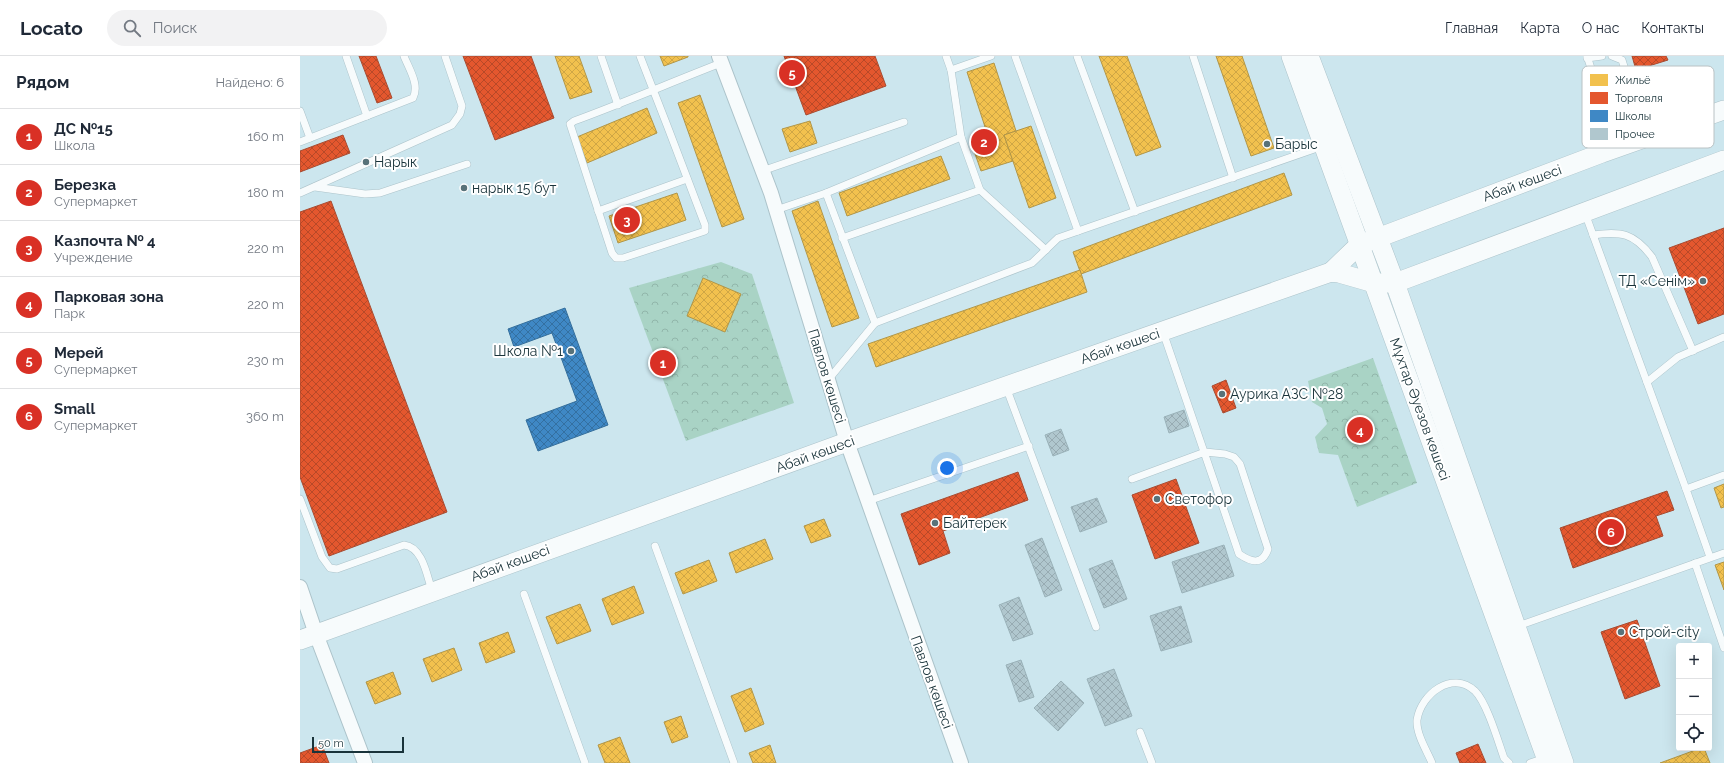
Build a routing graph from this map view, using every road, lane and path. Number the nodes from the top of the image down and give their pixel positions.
1 (346, 56) edge
2 (404, 56) edge
3 (445, 56) edge
4 (601, 56) edge
5 (640, 56) edge
6 (946, 56) edge
7 (991, 56) edge
8 (1014, 56) edge
9 (1078, 56) edge
10 (1193, 56) edge
11 (1291, 56) edge
12 (1309, 56) edge
13 (1602, 56) edge
14 (1612, 56) edge
15 (1587, 57) edge
16 (720, 59) edge
17 (1624, 66) edge
18 (951, 70) junction
19 (653, 90) junction
20 (618, 105) junction
21 (1724, 110) edge
22 (300, 111) edge
23 (1714, 114) edge
24 (367, 116) junction
25 (904, 122) dead end
26 (961, 137) junction
27 (310, 138) junction
28 (300, 142) edge
29 (1332, 143) junction
30 (1618, 148) edge
31 (1724, 160) edge
32 (468, 164) dead end
33 (762, 171) junction
34 (1233, 178) junction
35 (687, 179) junction
36 (314, 187) junction
37 (980, 190) junction
38 (300, 193) edge
39 (826, 193) junction
40 (598, 210) junction
41 (776, 210) junction
42 (1135, 212) junction
43 (1584, 212) junction
44 (1078, 231) junction
45 (1593, 235) junction
46 (842, 238) junction
47 (1368, 241) junction
48 (1046, 250) junction
49 (1330, 272) junction
50 (1374, 283) junction
51 (1394, 283) junction
52 (875, 323) junction
53 (1163, 331) junction
54 (1724, 337) edge
55 (1693, 351) junction
56 (828, 380) junction
57 (1647, 382) junction
58 (1006, 387) junction
59 (847, 442) junction
60 (1029, 446) junction
61 (1205, 452) junction
62 (1724, 475) edge
63 (1132, 479) dead end
64 (1686, 489) junction
65 (300, 499) edge
66 (868, 501) junction
67 (655, 546) dead end
68 (1724, 553) edge
69 (1710, 557) junction
70 (1695, 563) junction
71 (300, 587) edge
72 (432, 591) junction
73 (524, 594) dead end
74 (1096, 627) dead end
75 (1508, 630) junction
76 (308, 637) edge
77 (1724, 648) edge
78 (1140, 732) dead end
79 (1541, 761) edge
80 (365, 763) edge
81 (584, 763) edge
82 (734, 763) edge
83 (961, 763) edge
84 (1152, 763) edge
85 (1432, 763) edge
86 (1509, 763) edge
87 (1564, 763) edge

1 - 24 lane
2 - 24 lane
3 - 36 lane
4 - 20 lane
5 - 19 lane
6 - 18 lane
7 - 18 lane
8 - 44 lane
9 - 42 lane
10 - 34 lane
11 - 29 main road, Мұхтар Әуезов көшесі
12 - 29 main road, Мұхтар Әуезов көшесі
13 - 15 lane
14 - 17 lane
16 - 19 lane
16 - 33 street, Павлов көшесі
18 - 26 lane
19 - 20 lane
19 - 35 lane
20 - 40 lane
21 - 23 main road, Абай көшесі
22 - 27 lane
24 - 27 lane
25 - 33 lane
26 - 37 lane
26 - 39 lane
27 - 28 lane
29 - 34 lane
29 - 47 main road, Мұхтар Әуезов көшесі
30 - 47 main road, Абай көшесі
31 - 43 main road
32 - 36 lane
33 - 41 street, Павлов көшесі
34 - 42 lane
35 - 40 lane
35 - 40 lane
36 - 38 lane
37 - 46 lane
37 - 48 lane
39 - 41 lane
39 - 46 lane
41 - 56 street, Павлов көшесі
42 - 44 lane
43 - 45 lane
43 - 51 main road
44 - 48 lane
45 - 55 lane
45 - 57 lane
46 - 52 lane
47 - 49 main road, Абай көшесі
47 - 50 main road, Мұхтар Әуезов көшесі
47 - 51 main road, Мұхтар Әуезов көшесі
48 - 52 lane
49 - 50 main road
49 - 53 main road, Абай көшесі
50 - 51 main road
50 - 75 main road, Мұхтар Әуезов көшесі
51 - 75 main road, Мұхтар Әуезов көшесі
52 - 56 lane
53 - 58 main road, Абай көшесі
53 - 61 lane
54 - 55 lane
55 - 57 lane
56 - 59 street, Павлов көшесі
57 - 64 lane
58 - 59 main road, Абай көшесі
58 - 60 lane
59 - 66 street, Павлов көшесі
59 - 72 main road, Абай көшесі
60 - 66 lane
60 - 74 lane
61 - 61 lane
61 - 63 lane
62 - 64 lane
64 - 69 lane
65 - 72 lane
66 - 83 street, Павлов көшесі
67 - 82 lane
68 - 69 lane
69 - 70 lane
70 - 75 lane
70 - 77 lane
71 - 76 street
72 - 76 main road, Абай көшесі
73 - 81 lane
75 - 79 main road, Мұхтар Әуезов көшесі
75 - 87 main road, Мұхтар Әуезов көшесі
76 - 80 street
78 - 84 lane
85 - 86 lane

